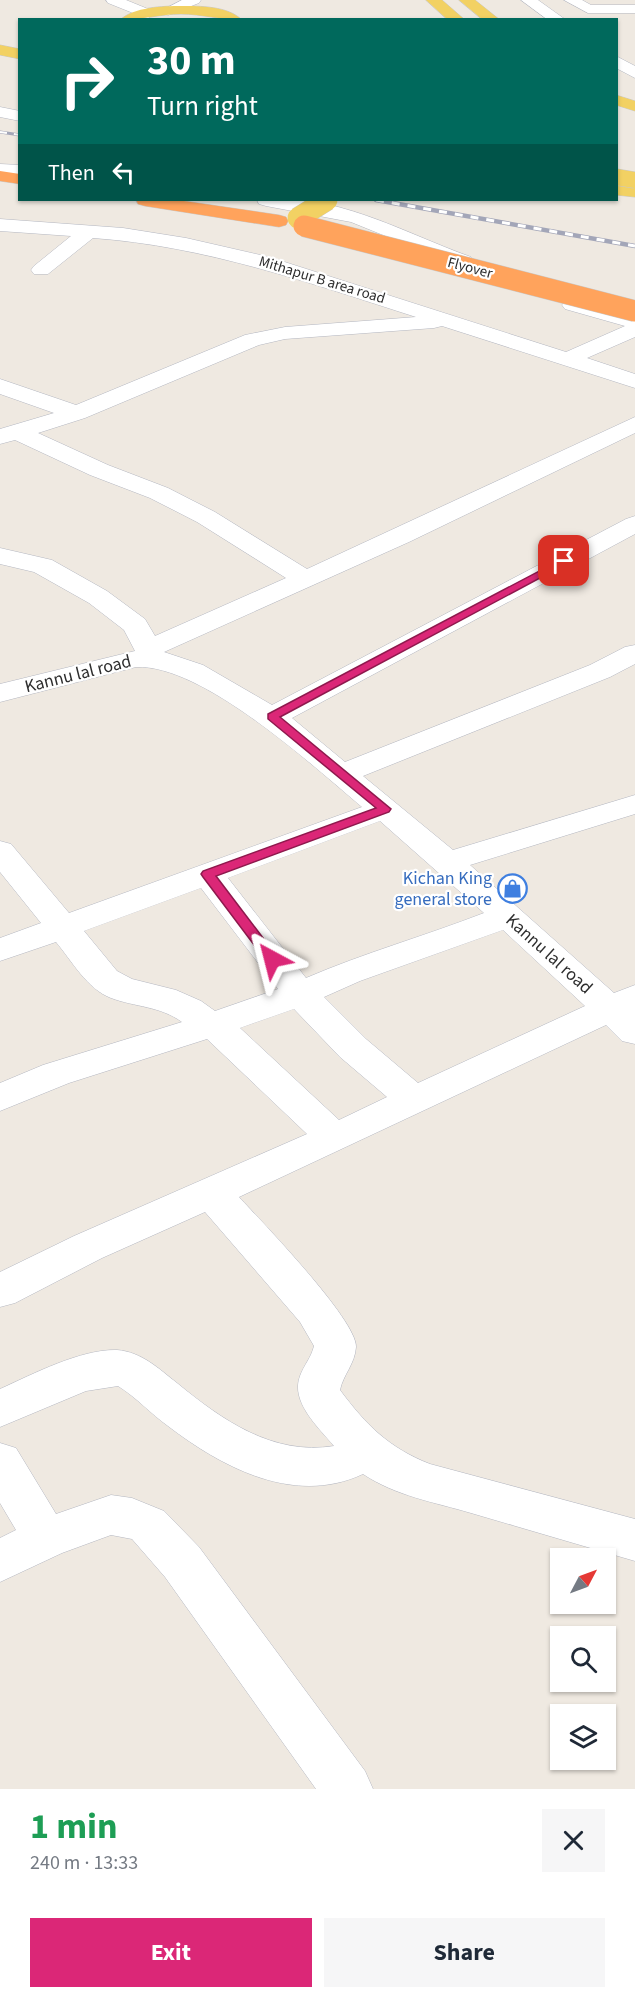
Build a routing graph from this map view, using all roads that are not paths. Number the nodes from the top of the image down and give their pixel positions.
1 (113, 0) edge
2 (194, 0) edge
3 (434, 0) edge
4 (466, 0) edge
5 (528, 0) edge
6 (571, 0) edge
7 (210, 6) edge
8 (588, 9) junction
9 (635, 9) edge
10 (168, 11) junction
11 (148, 14) junction
12 (134, 18) edge
13 (232, 18) edge
14 (456, 18) edge
15 (490, 18) edge
16 (556, 18) edge
17 (599, 18) edge
18 (618, 23) edge
19 (635, 23) edge
20 (0, 37) edge
21 (18, 46) edge
22 (18, 47) edge
23 (0, 48) edge
24 (618, 62) edge
25 (635, 73) edge
26 (618, 101) edge
27 (635, 106) edge
28 (0, 112) edge
29 (18, 116) edge
30 (618, 117) edge
31 (635, 121) edge
32 (0, 169) edge
33 (18, 170) edge
34 (0, 176) edge
35 (18, 179) edge
36 (618, 189) edge
37 (635, 192) edge
38 (152, 201) edge
39 (272, 201) edge
40 (326, 201) edge
41 (294, 222) junction
42 (0, 225) edge
43 (89, 231) junction
44 (480, 266) junction
45 (41, 270) dead end
46 (635, 304) edge
47 (635, 311) edge
48 (451, 321) junction
49 (635, 322) edge
50 (635, 329) edge
51 (568, 359) junction
52 (635, 381) edge
53 (0, 386) edge
54 (77, 413) junction
55 (635, 424) edge
56 (11, 428) edge
57 (635, 524) edge
58 (0, 556) edge
59 (306, 579) junction
60 (635, 653) edge
61 (151, 654) junction
62 (0, 693) edge
63 (272, 717) junction
64 (342, 774) junction
65 (635, 804) edge
66 (385, 809) junction
67 (0, 851) edge
68 (447, 862) junction
69 (208, 874) junction
70 (14, 888) edge
71 (508, 916) junction
72 (63, 928) junction
73 (0, 950) edge
74 (300, 994) junction
75 (626, 1013) edge
76 (212, 1025) junction
77 (0, 1098) edge
78 (414, 1100) junction
79 (334, 1138) junction
80 (212, 1192) junction
81 (0, 1291) edge
82 (0, 1409) edge
83 (366, 1452) junction
84 (0, 1462) edge
85 (46, 1538) junction
86 (635, 1540) edge
87 (0, 1561) edge
88 (347, 1789) edge

1 - 11 street
2 - 10 street
3 - 14 main road
4 - 15 main road
5 - 16 street
6 - 8 street
7 - 10 main road
7 - 13 main road
8 - 9 street
8 - 17 street
10 - 11 main road
11 - 12 main road
18 - 19 street
20 - 21 main road
22 - 23 main road
24 - 25 street
26 - 27 main road
28 - 29 street
30 - 31 main road
32 - 33 street
34 - 35 highway
36 - 37 main road
38 - 41 highway, Flyover
39 - 44 street
40 - 41 main road, bridge
41 - 47 highway, Flyover, bridge
42 - 43 street, Mithapur B area road
43 - 45 street
43 - 48 street, Mithapur B area road
44 - 46 street
44 - 49 street
48 - 51 street, Mithapur B area road
48 - 54 street
50 - 51 street
51 - 52 street, Mithapur B area road
53 - 54 street
54 - 56 street
55 - 59 street
56 - 59 street
57 - 63 street
58 - 61 street
59 - 61 street
60 - 64 street
61 - 62 street, Kannu lal road
61 - 63 street, Kannu lal road
63 - 64 street, Kannu lal road
64 - 66 street, Kannu lal road
65 - 68 street
66 - 68 street, Kannu lal road
66 - 69 street
67 - 70 street
68 - 71 street, Kannu lal road
69 - 72 street
69 - 74 street
70 - 72 street
71 - 74 street
71 - 75 street, Kannu lal road
72 - 73 street
72 - 76 street
74 - 76 street
74 - 78 street
75 - 78 street
76 - 77 street
76 - 79 street
78 - 79 street
79 - 80 street
80 - 81 street
80 - 83 street
82 - 83 street
83 - 86 street
84 - 85 street
85 - 87 street
85 - 88 street

